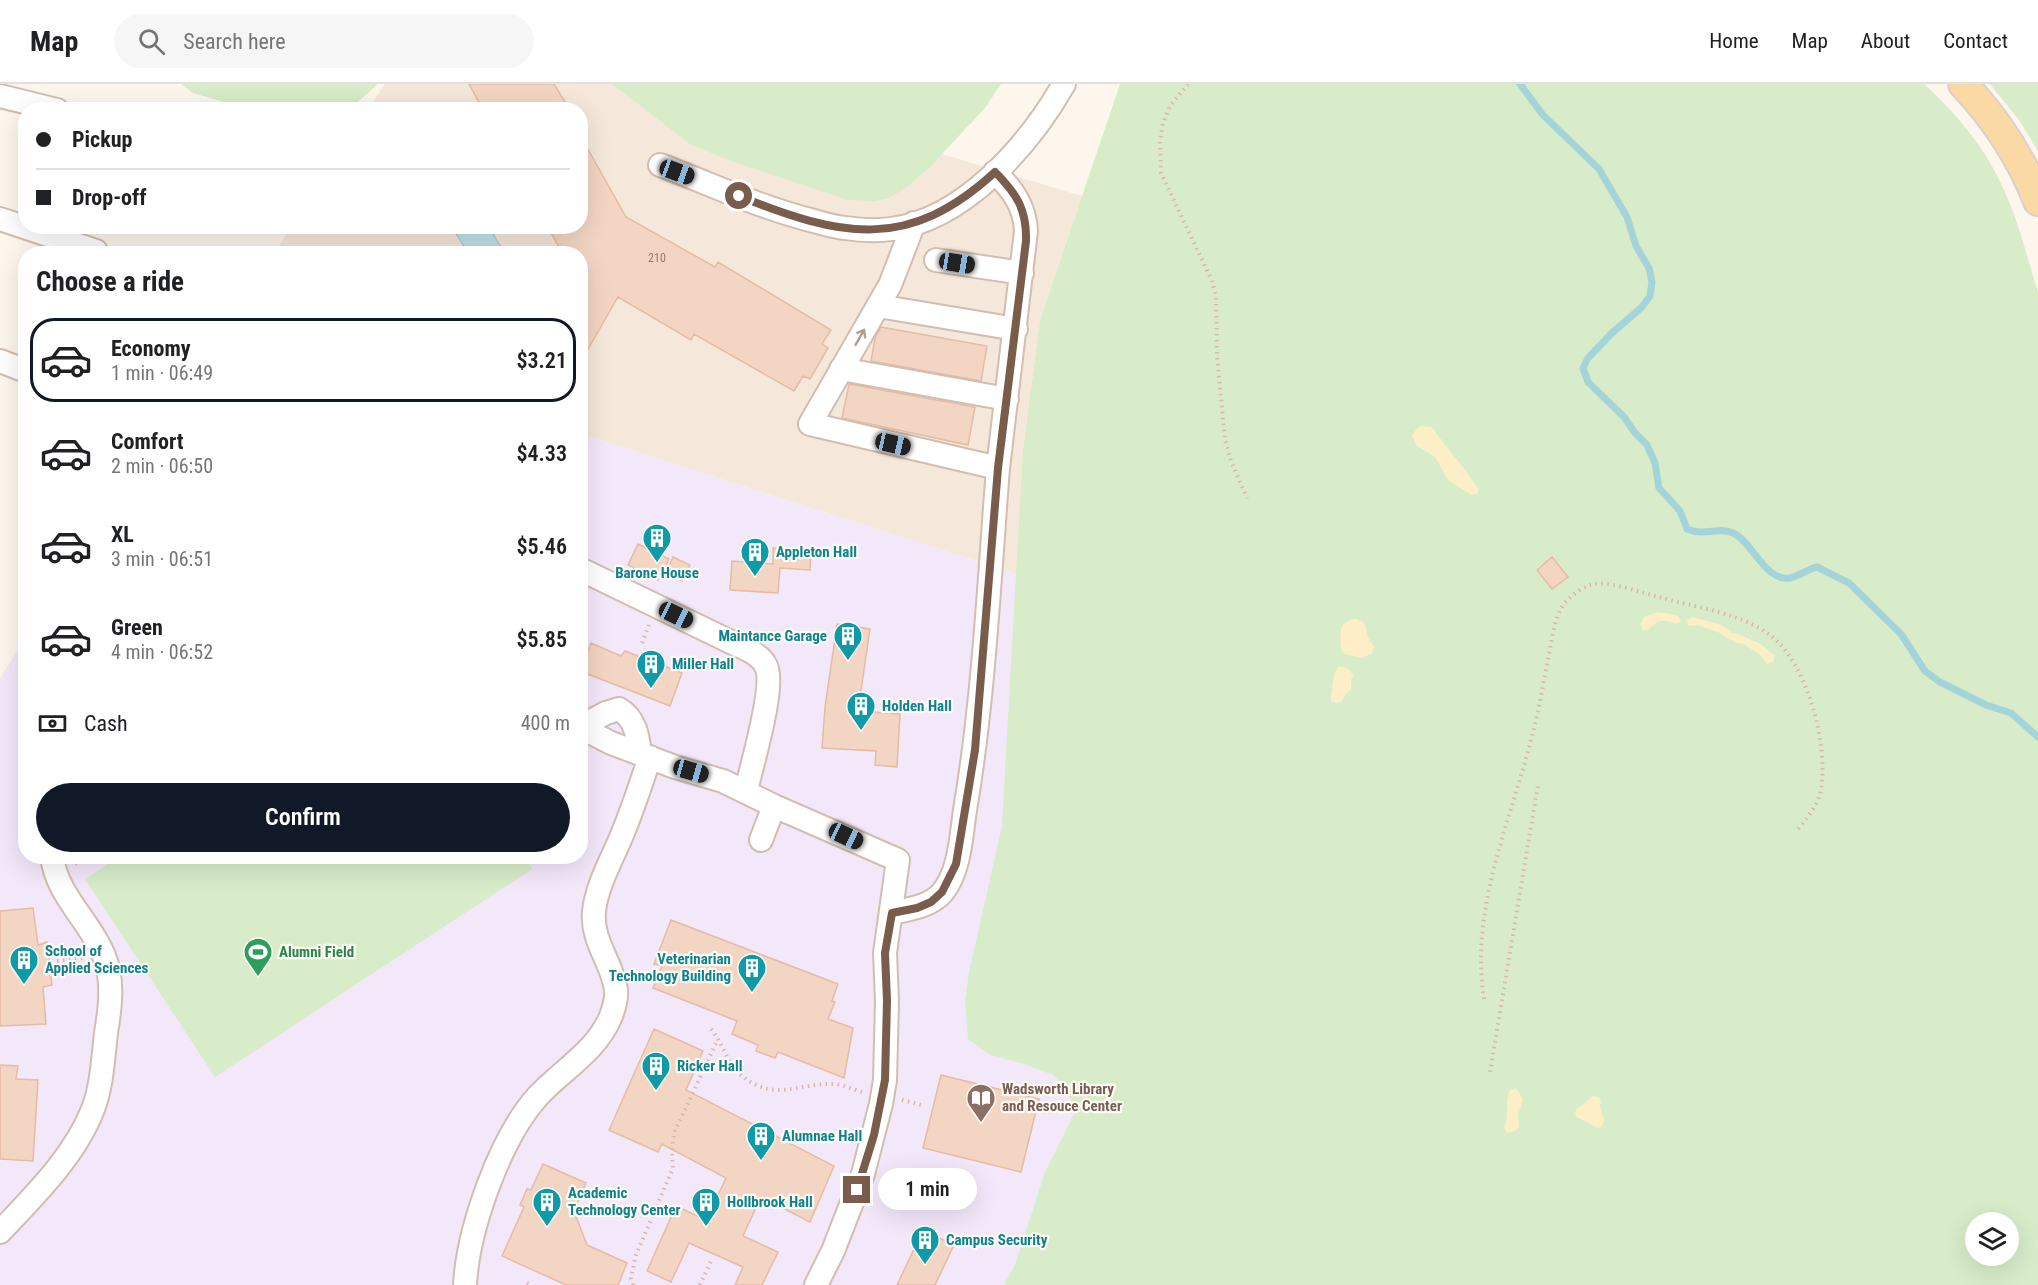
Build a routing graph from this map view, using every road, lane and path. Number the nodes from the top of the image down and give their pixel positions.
1 (1064, 84) edge
2 (1188, 84) edge
3 (1963, 84) edge
4 (0, 96) edge
5 (24, 102) edge
6 (660, 165) dead end
7 (995, 172) junction
8 (2038, 201) edge
9 (0, 219) edge
10 (914, 223) junction
11 (18, 225) edge
12 (45, 234) edge
13 (81, 246) edge
14 (936, 260) dead end
15 (1022, 273) junction
16 (878, 306) junction
17 (1016, 329) junction
18 (0, 361) edge
19 (18, 368) edge
20 (841, 369) junction
21 (1007, 399) junction
22 (998, 468) junction
23 (1248, 498) dead end
24 (588, 573) edge
25 (588, 723) edge
26 (588, 731) edge
27 (645, 755) junction
28 (1538, 785) dead end
29 (746, 791) junction
30 (774, 806) junction
31 (1796, 832) dead end
32 (761, 840) dead end
33 (54, 864) edge
34 (892, 913) junction
35 (82, 958) dead end
36 (85, 970) dead end
37 (1485, 999) dead end
38 (711, 1029) dead end
39 (718, 1039) junction
40 (1490, 1072) dead end
41 (883, 1095) junction
42 (925, 1106) dead end
43 (0, 1232) edge
44 (711, 1261) dead end
45 (465, 1285) edge
46 (633, 1285) edge
47 (700, 1285) edge
48 (816, 1285) edge

1 - 7 lane
2 - 23 path
3 - 8 main road
4 - 5 lane
6 - 10 lane
7 - 10 lane
7 - 15 lane
9 - 11 lane
10 - 16 lane
12 - 13 lane
14 - 15 lane
15 - 17 lane
16 - 17 lane
20 -> 16 lane
17 - 21 lane
18 - 19 lane
20 - 21 lane
20 - 22 lane
21 - 22 lane
22 - 34 lane
24 - 29 lane
25 - 27 lane
26 - 27 lane
27 - 29 lane
27 - 45 lane
28 - 40 path
29 - 30 lane
30 - 32 lane
30 - 34 lane
31 - 37 path
33 - 43 lane
34 - 41 lane
35 - 36 path
38 - 39 path
39 - 41 path
39 - 46 path
41 - 42 path
41 - 48 lane
44 - 47 path

